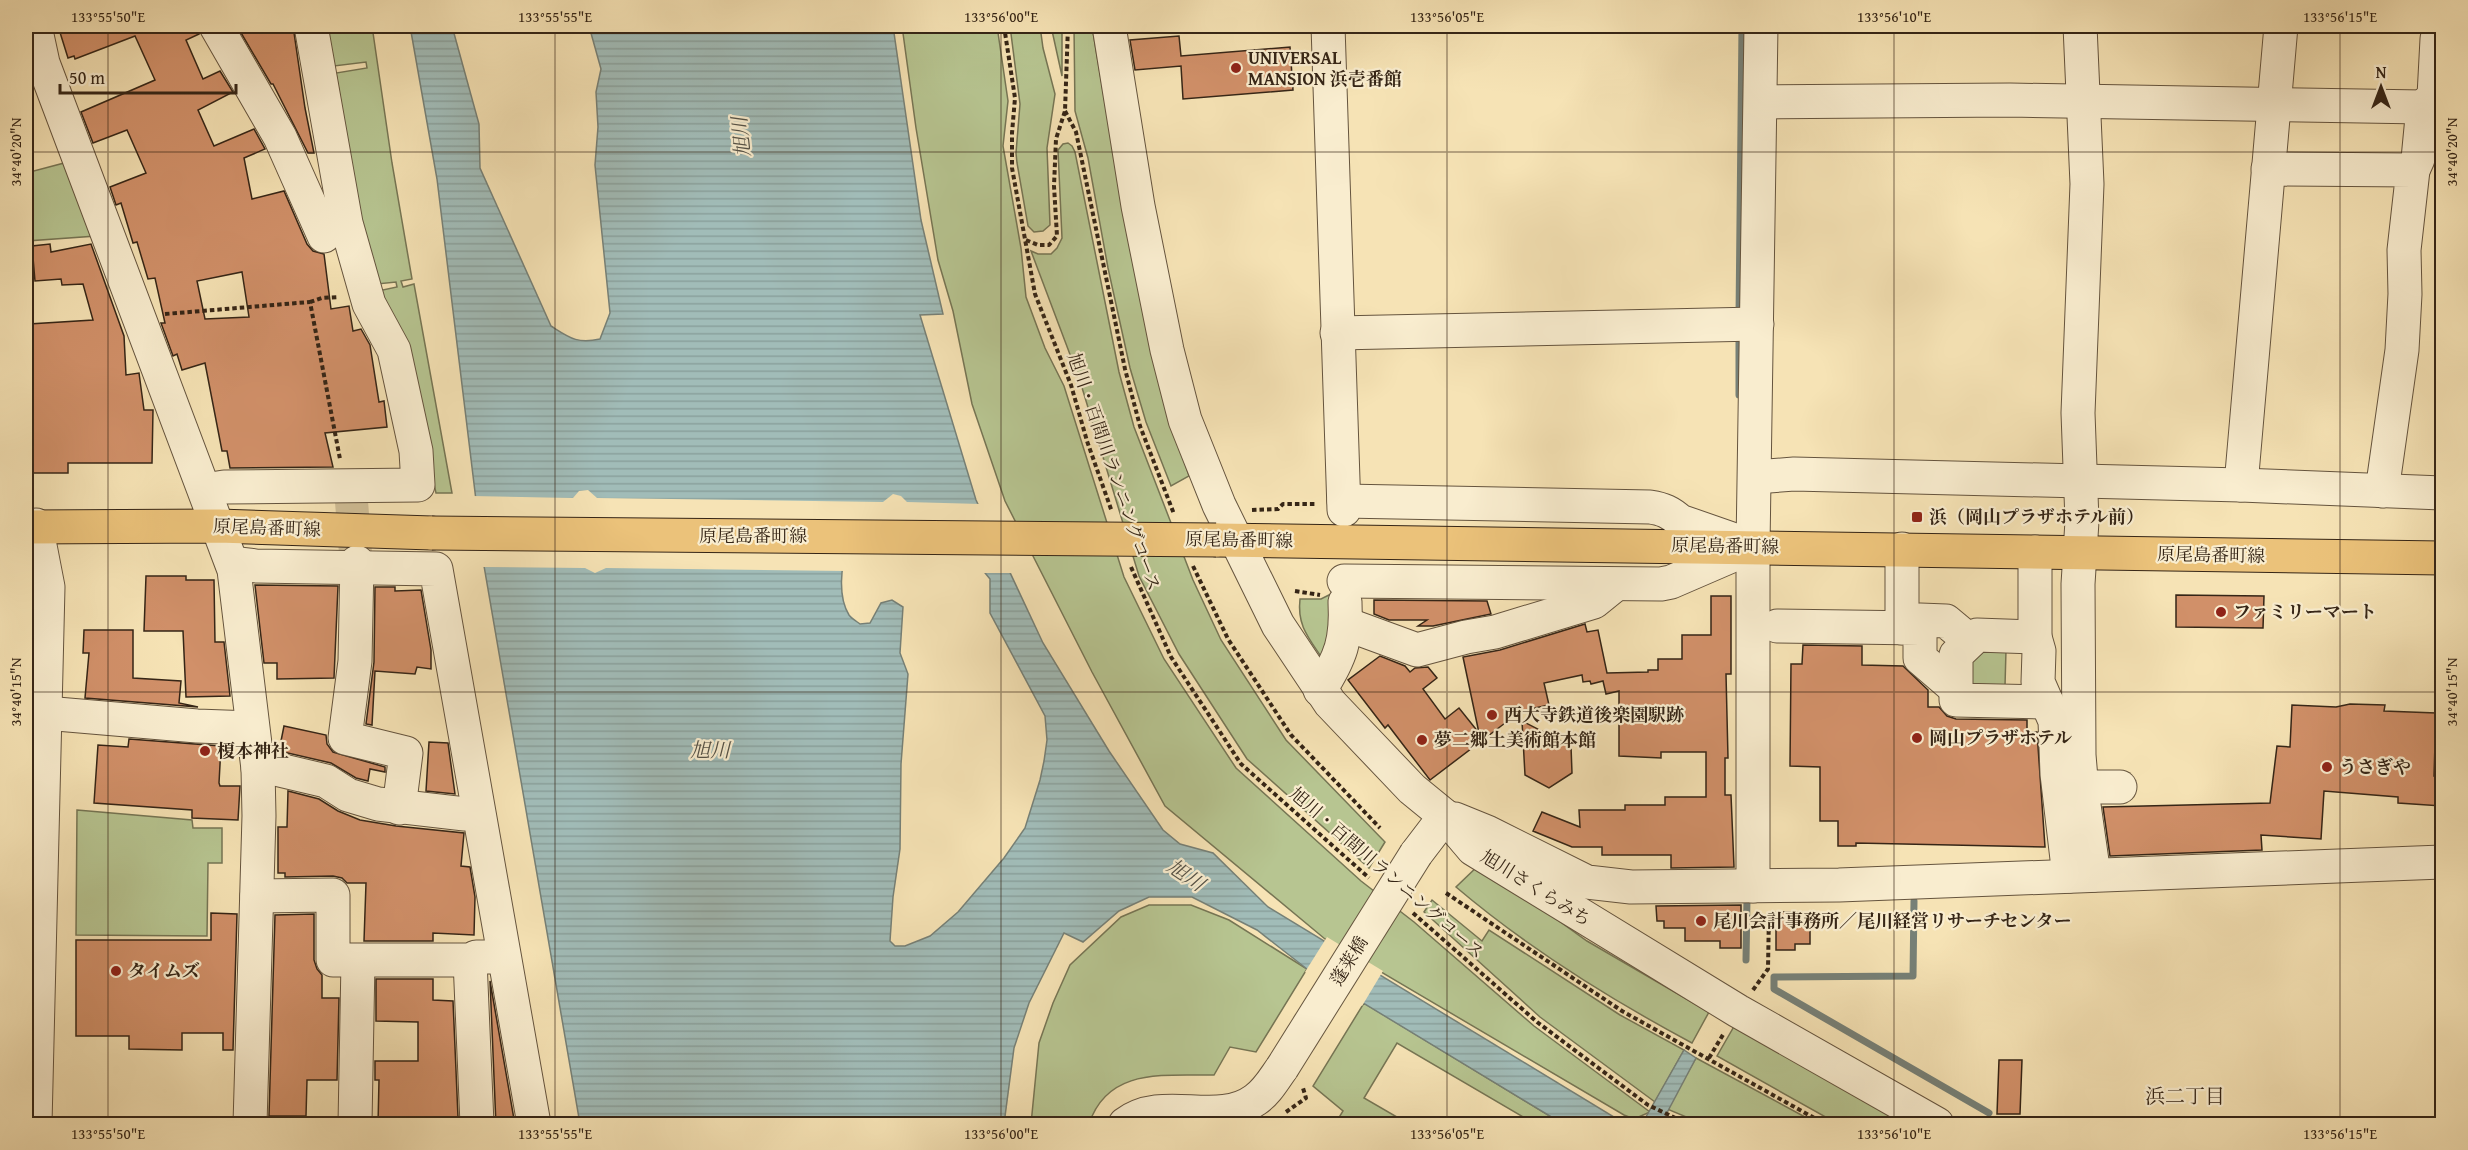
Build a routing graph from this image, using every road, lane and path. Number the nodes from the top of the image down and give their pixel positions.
1 (35, 26) edge
2 (216, 26) edge
3 (311, 26) edge
4 (1004, 26) edge
5 (1068, 26) edge
6 (1108, 26) edge
7 (1328, 26) edge
8 (1761, 26) edge
9 (2080, 26) edge
10 (2281, 26) edge
11 (2442, 39) edge
12 (2084, 100) junction
13 (1761, 102) junction
14 (2273, 104) junction
15 (2423, 107) junction
16 (2268, 169) junction
17 (2413, 170) junction
18 (324, 236) dead end
19 (1026, 240) junction
20 (342, 296) dead end
21 (310, 302) junction
22 (138, 320) junction
23 (1745, 324) junction
24 (1337, 333) junction
25 (1755, 477) junction
26 (2080, 481) junction
27 (2241, 485) junction
28 (349, 489) junction
29 (205, 490) junction
30 (2382, 491) junction
31 (2442, 493) edge
32 (1344, 505) junction
33 (1256, 510) dead end
34 (1116, 522) dead end
35 (29, 525) edge
36 (219, 526) junction
37 (1227, 541) junction
38 (1753, 546) junction
39 (1902, 549) junction
40 (2035, 552) junction
41 (2080, 553) junction
42 (2442, 558) edge
43 (232, 563) junction
44 (1130, 563) dead end
45 (357, 565) junction
46 (26, 566) edge
47 (1337, 582) junction
48 (1617, 584) junction
49 (1295, 591) dead end
50 (1346, 624) junction
51 (1777, 626) dead end
52 (1911, 628) junction
53 (2035, 637) junction
54 (1970, 641) junction
55 (1956, 689) junction
56 (1320, 690) junction
57 (2047, 702) junction
58 (45, 713) junction
59 (252, 728) junction
60 (345, 738) junction
61 (258, 769) junction
62 (335, 786) junction
63 (2120, 787) dead end
64 (2074, 791) junction
65 (399, 808) junction
66 (472, 814) junction
67 (1445, 816) junction
68 (2442, 862) edge
69 (2081, 875) junction
70 (1375, 882) dead end
71 (1761, 886) junction
72 (1446, 893) dead end
73 (257, 896) junction
74 (1410, 911) dead end
75 (491, 958) junction
76 (358, 961) junction
77 (1768, 969) dead end
78 (35, 1125) edge
79 (250, 1125) edge
80 (355, 1125) edge
81 (477, 1125) edge
82 (534, 1125) edge
83 (1125, 1125) edge
84 (1688, 1125) edge
85 (1825, 1125) edge
86 (1937, 1125) edge

1 - 22 street
2 - 18 street
3 - 28 street
4 - 19 path, 旭川・百間川ランニングコース
5 - 19 path
6 - 37 street, 旭川さくらみち
7 - 24 street
8 - 13 street
9 - 12 street
10 - 14 street
11 - 15 street
12 - 13 street
12 - 14 street
12 - 26 street
13 - 23 street
14 - 15 street
14 - 16 street
15 - 17 street
16 - 17 street
16 - 27 street
17 - 30 street
19 - 34 path, 旭川・百間川ランニングコース
20 - 21 path
21 - 22 path
21 - 28 path
22 - 29 street
23 - 24 street
23 - 25 street
24 - 32 street
25 - 26 street
25 - 38 street
26 - 27 street
26 - 41 street
27 - 30 street
28 - 29 street
29 - 36 street
30 - 31 street
32 - 33 path
32 - 38 street
35 - 36 main road, 原尾島番町線
35 - 46 street
35 - 58 street
36 - 37 main road, 原尾島番町線, bridge
36 - 43 street
37 - 38 main road, 原尾島番町線
37 - 56 street, 旭川さくらみち
38 - 39 main road, 原尾島番町線
38 - 48 street
38 - 71 street
39 - 40 main road, 原尾島番町線
39 - 52 street
40 - 41 main road, 原尾島番町線
40 - 53 street
41 - 42 main road, 原尾島番町線
41 - 64 street
43 - 45 street
43 - 59 street
44 - 70 path, 旭川・百間川ランニングコース
45 - 60 street
45 - 66 street
47 - 48 street
47 - 49 path
47 - 50 street
48 - 50 street
50 - 56 street
51 - 52 street
52 - 54 street
52 - 55 street
53 - 54 street
53 - 57 street
54 - 55 street
55 - 57 street
56 - 67 street, 旭川さくらみち
57 - 64 street
58 - 59 street
58 - 78 street
59 - 61 street
60 - 62 street
60 - 65 street
61 - 62 street
61 - 73 street
62 - 65 street
63 - 64 street
64 - 69 street
65 - 66 street
66 - 75 street
67 - 71 street
67 - 83 street, 蓬莱橋, bridge
67 - 86 street, 旭川さくらみち
68 - 69 street
69 - 71 street
71 - 77 path
72 - 85 path
73 - 76 street
73 - 79 street
74 - 84 path, 旭川・百間川ランニングコース
75 - 76 street
75 - 81 street
75 - 82 street
76 - 80 street

